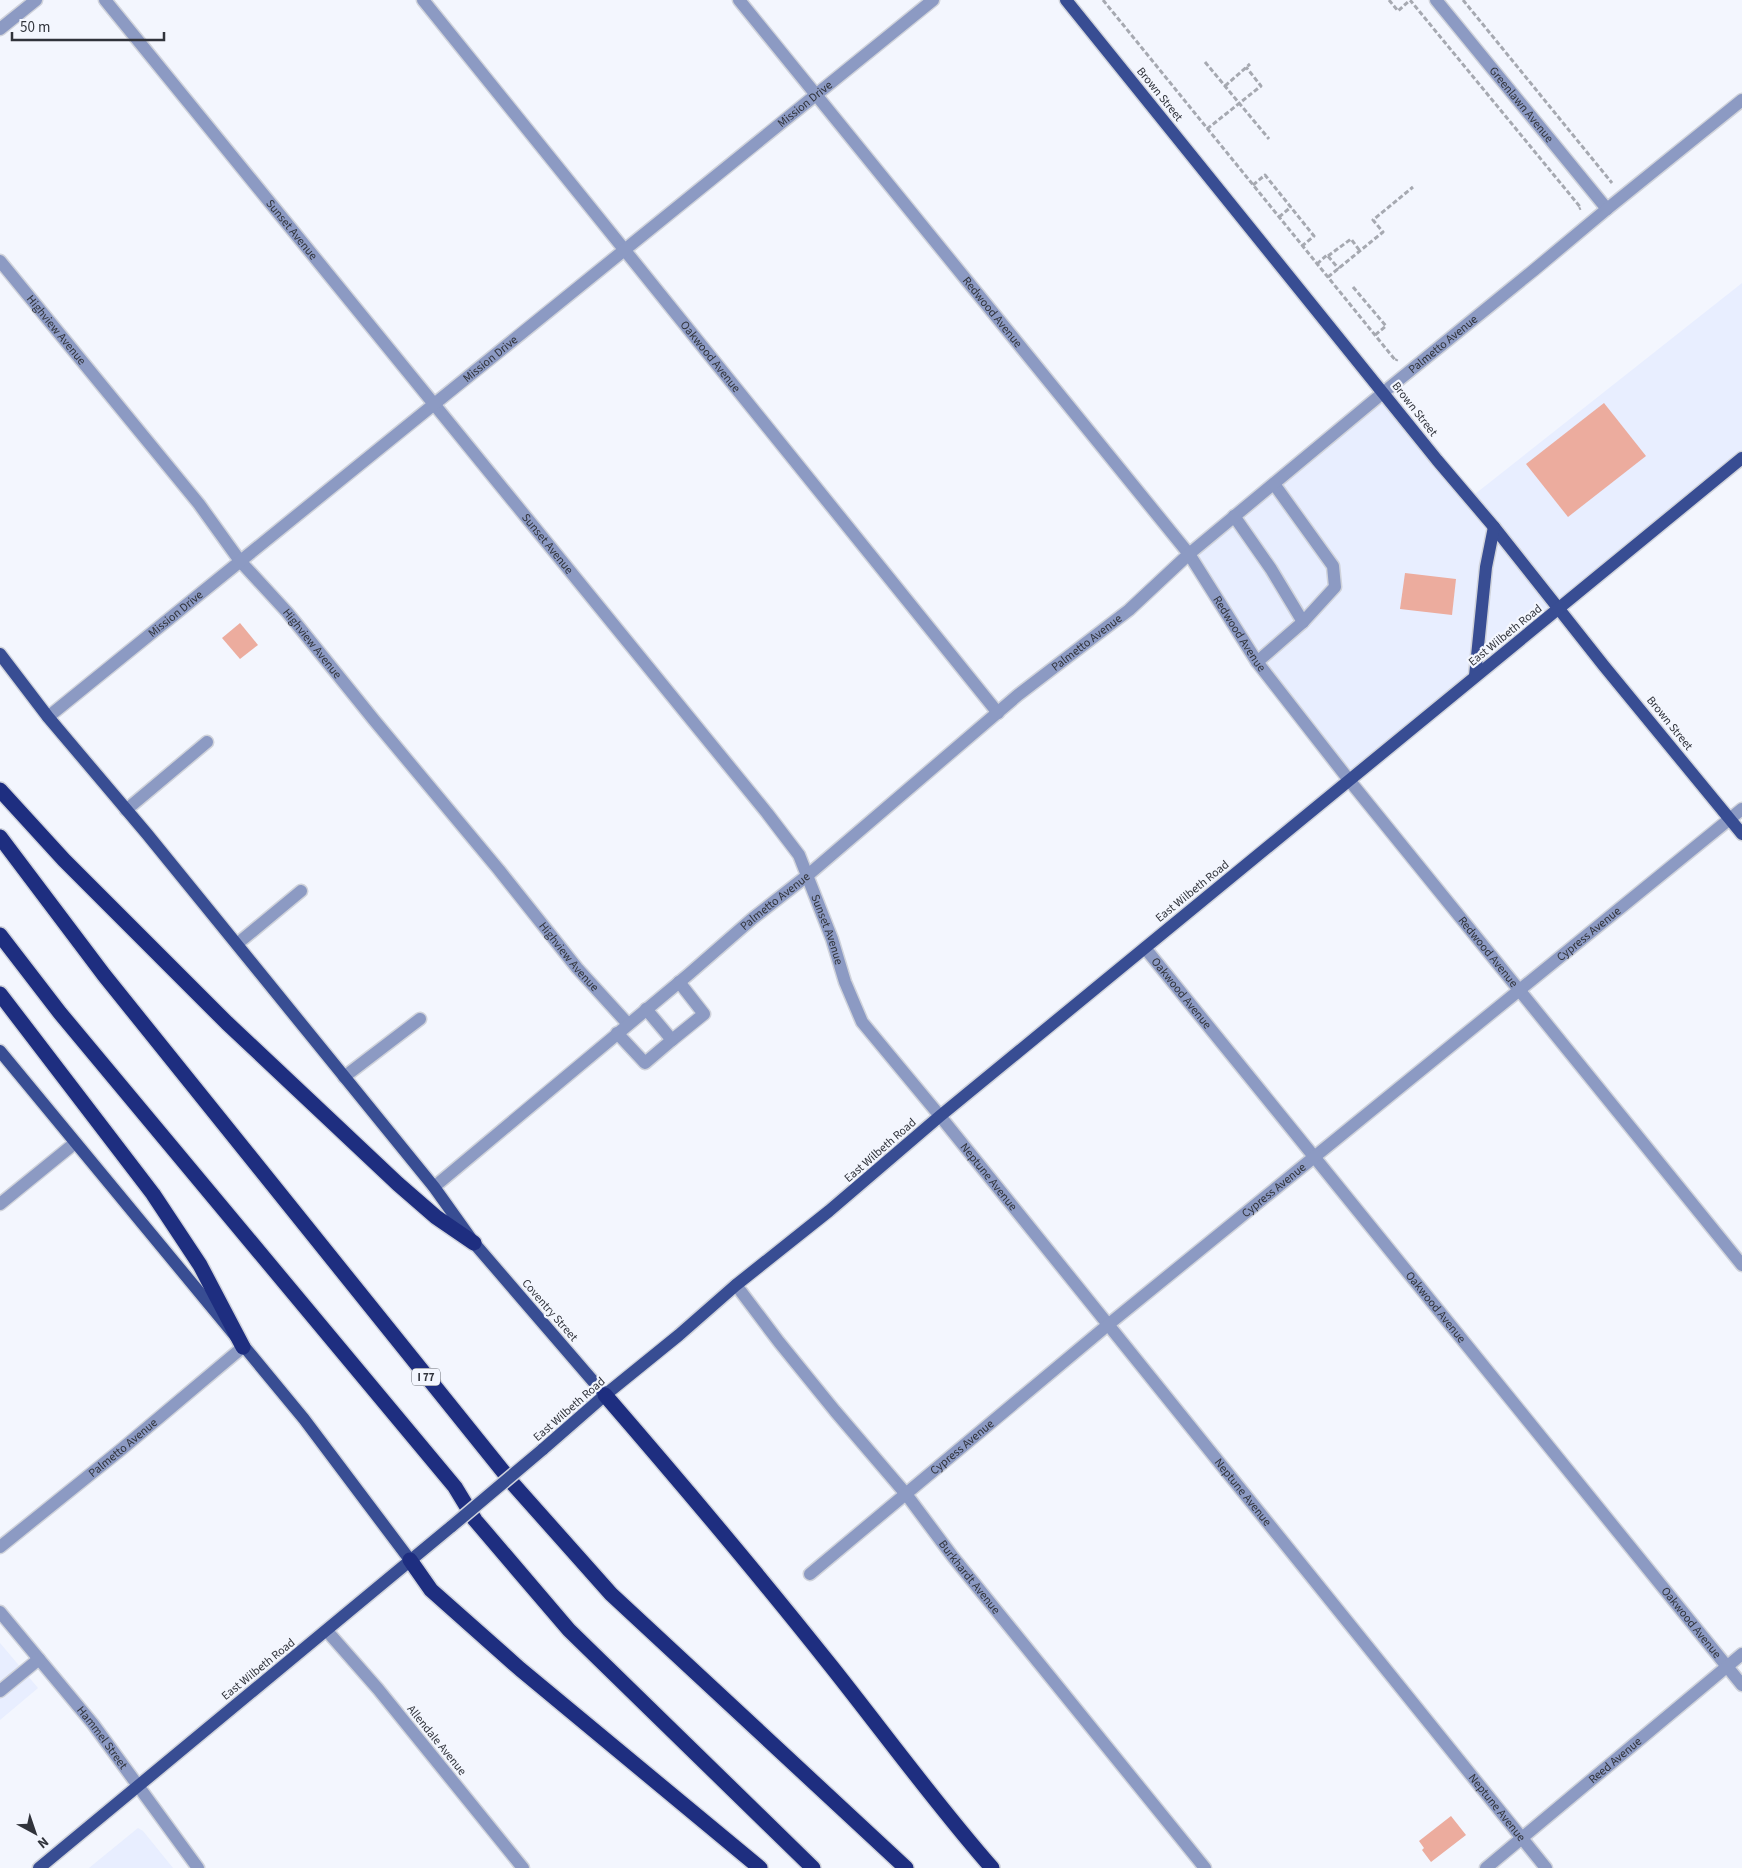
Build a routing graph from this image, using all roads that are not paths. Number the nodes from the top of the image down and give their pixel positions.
1 (36, 0) edge
2 (105, 0) edge
3 (423, 0) edge
4 (739, 0) edge
5 (933, 0) edge
6 (1066, 0) edge
7 (1436, 0) edge
8 (0, 29) edge
9 (816, 94) junction
10 (1742, 100) edge
11 (1606, 209) junction
12 (626, 249) junction
13 (0, 261) edge
14 (1384, 392) junction
15 (435, 404) junction
16 (1742, 458) edge
17 (1274, 484) junction
18 (1234, 516) junction
19 (1494, 527) junction
20 (1189, 554) junction
21 (240, 561) junction
22 (1559, 609) junction
23 (1303, 622) junction
24 (0, 654) edge
25 (1257, 662) junction
26 (1475, 676) junction
27 (998, 713) junction
28 (48, 717) junction
29 (206, 742) dead end
30 (1349, 780) junction
31 (0, 790) edge
32 (1742, 808) edge
33 (126, 810) junction
34 (1730, 819) junction
35 (1742, 834) edge
36 (0, 837) edge
37 (808, 875) junction
38 (301, 891) dead end
39 (0, 935) edge
40 (236, 944) junction
41 (1145, 948) junction
42 (679, 982) junction
43 (1520, 990) junction
44 (0, 994) edge
45 (646, 1009) junction
46 (420, 1019) dead end
47 (628, 1024) junction
48 (617, 1033) junction
49 (672, 1040) junction
50 (0, 1051) edge
51 (344, 1077) junction
52 (940, 1116) junction
53 (75, 1143) junction
54 (1315, 1158) junction
55 (434, 1187) junction
56 (0, 1204) edge
57 (474, 1243) junction
58 (1742, 1265) edge
59 (736, 1285) junction
60 (1109, 1324) junction
61 (243, 1347) junction
62 (606, 1395) junction
63 (906, 1494) junction
64 (0, 1547) edge
65 (410, 1560) junction
66 (810, 1574) dead end
67 (0, 1612) edge
68 (327, 1631) junction
69 (1742, 1654) edge
70 (39, 1659) junction
71 (1726, 1666) junction
72 (1742, 1685) edge
73 (0, 1691) edge
74 (138, 1786) junction
75 (1522, 1839) junction
76 (39, 1868) edge
77 (198, 1868) edge
78 (522, 1868) edge
79 (760, 1868) edge
80 (813, 1868) edge
81 (906, 1868) edge
82 (992, 1868) edge
83 (1205, 1868) edge
84 (1486, 1868) edge
85 (1546, 1868) edge

1 - 8 street
2 - 15 street, Sunset Avenue
3 - 12 street, Oakwood Avenue
4 - 9 street, Redwood Avenue
5 - 9 street, Mission Drive
6 - 14 main road, Brown Street
7 - 11 street, Greenlawn Avenue
9 - 12 street, Mission Drive
9 - 20 street, Redwood Avenue
10 - 11 street, Palmetto Avenue
11 - 14 street, Palmetto Avenue
12 - 15 street, Mission Drive
12 - 27 street, Oakwood Avenue
13 - 21 street, Highview Avenue
14 - 17 street, Palmetto Avenue
14 - 19 main road, Brown Street
15 - 21 street, Mission Drive
15 - 37 street, Sunset Avenue
16 - 22 main road, East Wilbeth Road
17 - 18 street, Palmetto Avenue
17 - 23 street
18 - 20 street, Palmetto Avenue
18 - 23 street
19 - 22 main road, Brown Street
19 - 26 main road
20 - 25 street, Redwood Avenue
20 - 27 street, Palmetto Avenue
21 - 28 street, Mission Drive
21 - 47 street, Highview Avenue
22 - 26 main road, East Wilbeth Road
22 - 34 main road, Brown Street
23 - 25 street
24 - 28 main road, Coventry Street
25 - 30 street, Redwood Avenue
26 - 30 main road, East Wilbeth Road
27 - 37 street, Palmetto Avenue
28 - 33 main road, Coventry Street
29 - 33 street
30 - 41 main road, East Wilbeth Road
30 - 43 street, Redwood Avenue
31 - 57 highway
32 - 34 street, Cypress Avenue
33 - 40 main road, Coventry Street
34 - 35 main road, Brown Street
34 - 43 street, Cypress Avenue
36 - 81 highway, I 77
37 - 42 street, Palmetto Avenue
37 - 52 street, Sunset Avenue
38 - 40 street
39 - 80 highway
40 - 51 main road, Coventry Street
41 - 52 main road, East Wilbeth Road
41 - 54 street, Oakwood Avenue
42 - 45 street, Palmetto Avenue
42 - 49 street
43 - 54 street, Cypress Avenue
43 - 58 street, Redwood Avenue
44 - 61 highway
45 - 47 street, Palmetto Avenue
45 - 49 street
46 - 51 street
47 - 48 street, Palmetto Avenue
48 - 49 street
48 - 55 street, Palmetto Avenue
50 - 53 main road
51 - 55 main road, Coventry Street
52 - 59 main road, East Wilbeth Road
52 - 60 street, Neptune Avenue
53 - 56 street
53 - 61 main road
54 - 60 street, Cypress Avenue
54 - 71 street, Oakwood Avenue
55 - 57 main road, Coventry Street
57 - 62 main road, Coventry Street
59 - 62 main road, East Wilbeth Road
59 - 63 street, Burkhardt Avenue
60 - 63 street, Cypress Avenue
60 - 75 street, Neptune Avenue
61 - 64 street, Palmetto Avenue
61 - 65 main road
62 - 65 main road, East Wilbeth Road, bridge
62 - 82 highway
63 - 66 street, Cypress Avenue
63 - 83 street, Burkhardt Avenue
65 - 68 main road, East Wilbeth Road
65 - 79 highway
67 - 70 street, Hammel Street
68 - 74 main road, East Wilbeth Road
68 - 78 street, Allendale Avenue
69 - 71 street, Reed Avenue
70 - 73 street
70 - 74 street, Hammel Street
71 - 72 street, Oakwood Avenue
71 - 75 street, Reed Avenue
74 - 76 main road, East Wilbeth Road
74 - 77 street, Hammel Street
75 - 84 street, Reed Avenue
75 - 85 street, Neptune Avenue

